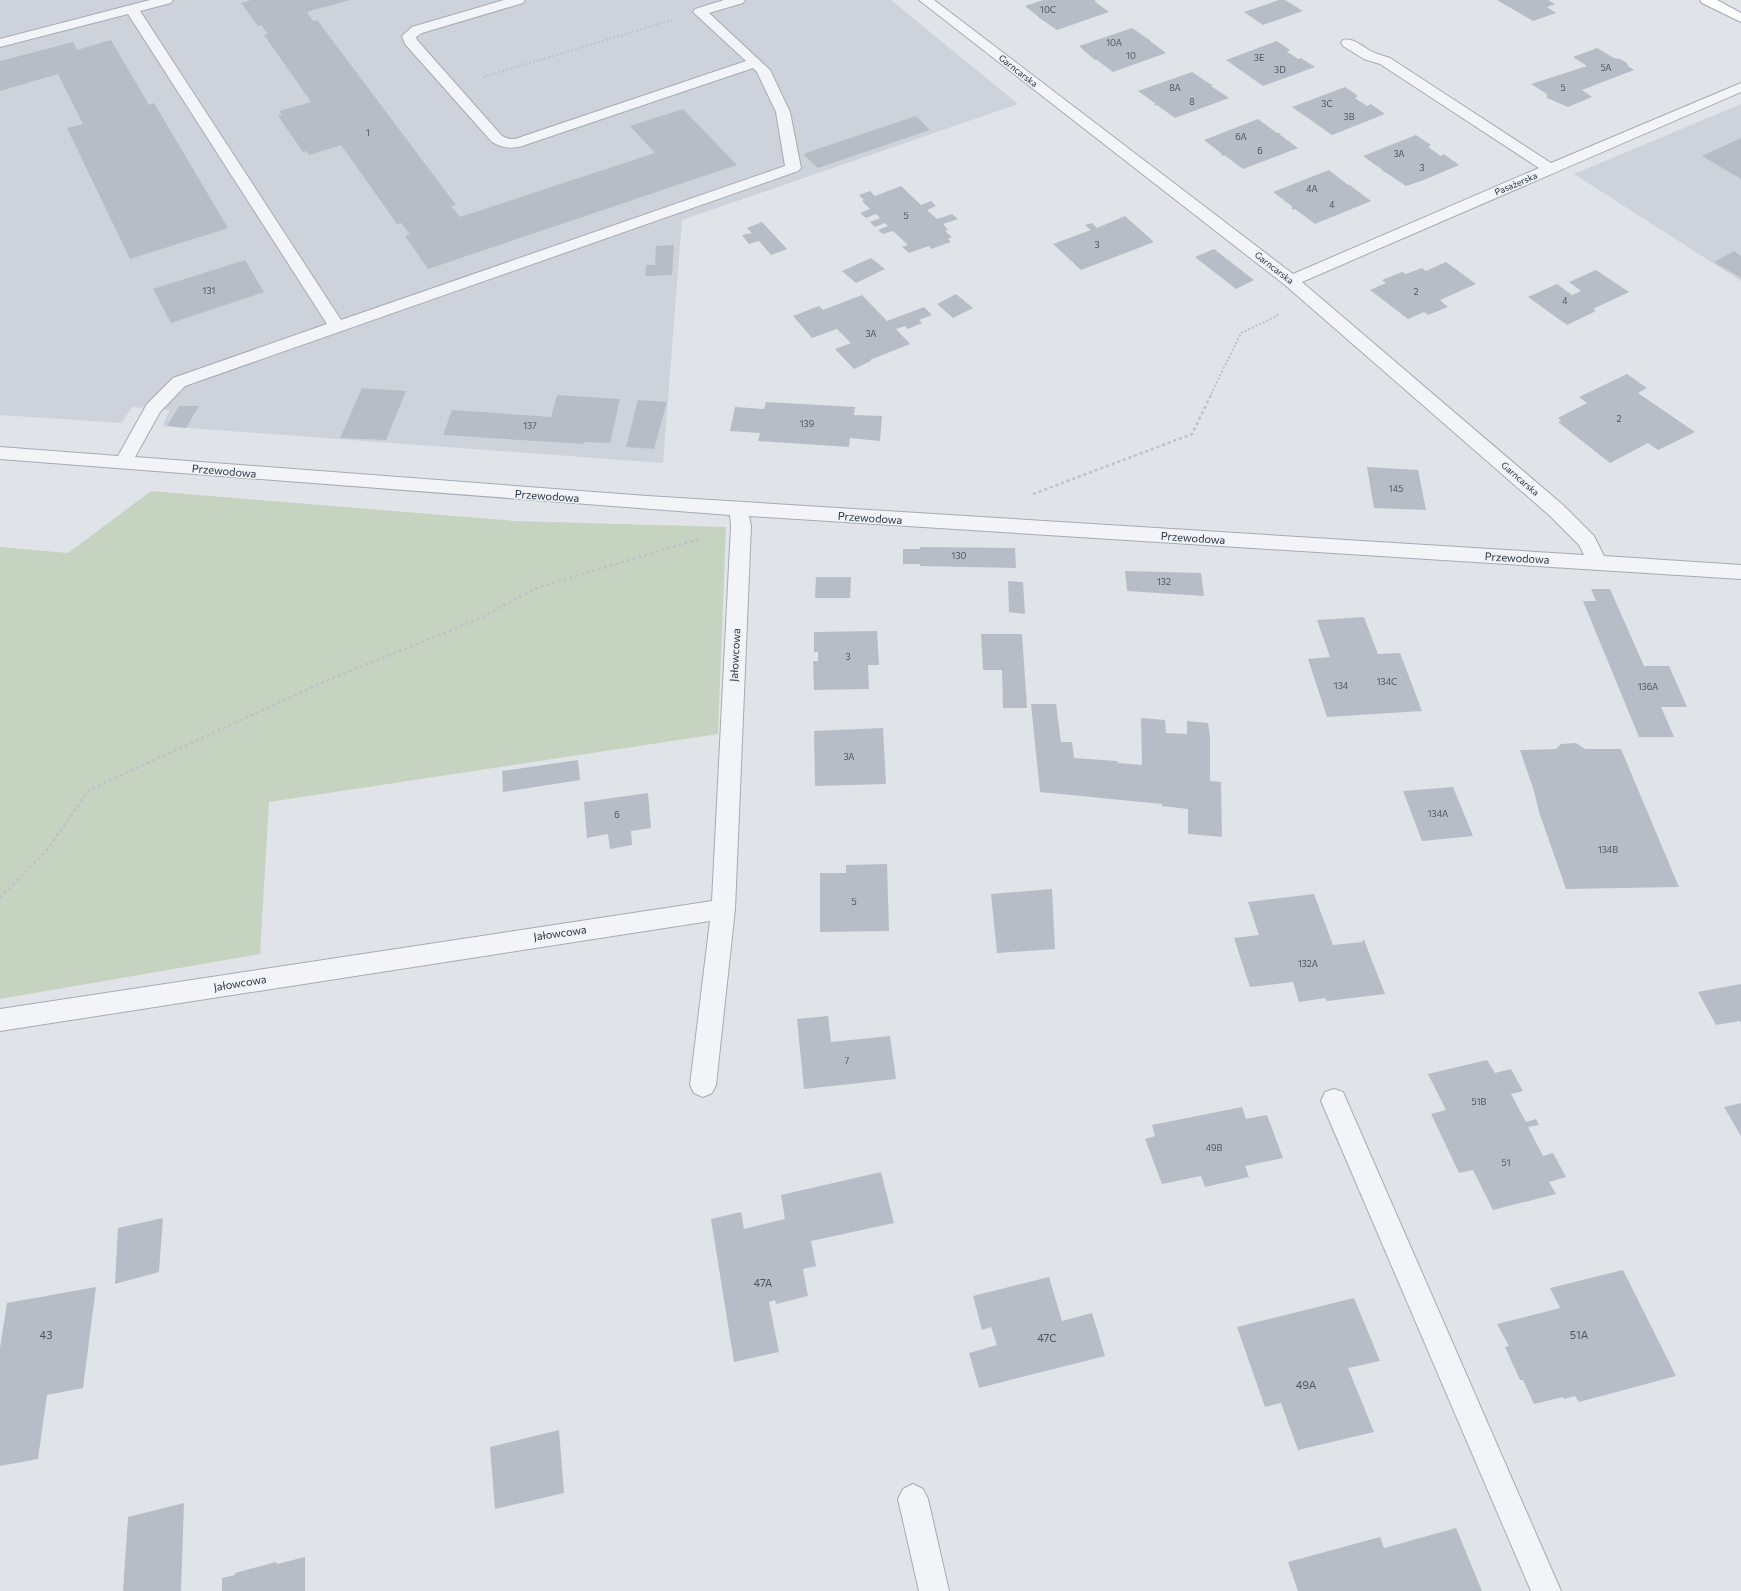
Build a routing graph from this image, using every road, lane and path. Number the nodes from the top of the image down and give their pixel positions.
1 (166, 0) edge
2 (518, 0) edge
3 (738, 0) edge
4 (926, 0) edge
5 (1707, 0) edge
6 (696, 8) junction
7 (132, 9) junction
8 (1741, 18) edge
9 (0, 43) edge
10 (1348, 43) dead end
11 (755, 63) junction
12 (450, 87) junction
13 (1741, 87) edge
14 (1550, 169) junction
15 (1291, 281) junction
16 (337, 327) junction
17 (0, 453) edge
18 (123, 463) junction
19 (739, 518) junction
20 (1006, 527) junction
21 (1598, 563) junction
22 (1741, 572) edge
23 (0, 898) edge
24 (723, 909) junction
25 (0, 1020) edge
26 (703, 1085) dead end
27 (1334, 1101) dead end
28 (913, 1499) dead end
29 (934, 1591) edge
30 (1546, 1591) edge

1 - 7 street
2 - 12 street
3 - 6 street
4 - 15 street, Garncarska
5 - 8 main road
6 - 11 street
6 - 12 path
7 - 9 street
7 - 16 street
10 - 14 street
11 - 12 street
11 - 16 street
13 - 14 street, Pasażerska
14 - 15 street, Pasażerska
15 - 20 path
15 - 21 street, Garncarska
16 - 18 street
17 - 18 street, Przewodowa
18 - 19 street, Przewodowa
19 - 20 street, Przewodowa
19 - 23 path
19 - 24 street, Jałowcowa
20 - 21 street, Przewodowa
21 - 22 street, Przewodowa
24 - 25 street, Jałowcowa
24 - 26 street
27 - 30 street
28 - 29 street

